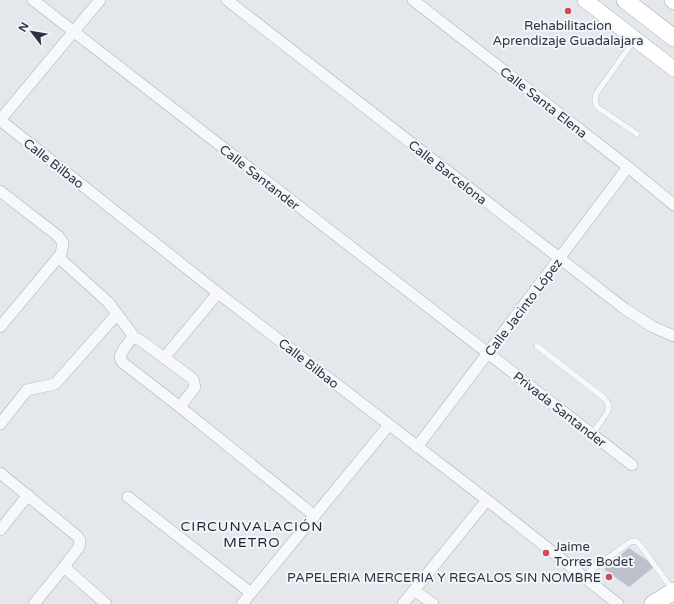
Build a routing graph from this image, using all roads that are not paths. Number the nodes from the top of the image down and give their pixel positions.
1 (33, 0) edge
2 (100, 0) edge
3 (227, 0) edge
4 (413, 0) edge
5 (585, 0) edge
6 (625, 0) edge
7 (74, 32) junction
8 (674, 38) edge
9 (635, 39) junction
10 (674, 69) edge
11 (0, 120) edge
12 (637, 134) dead end
13 (628, 167) junction
14 (0, 191) edge
15 (674, 205) edge
16 (58, 257) junction
17 (559, 259) junction
18 (218, 293) junction
19 (117, 314) junction
20 (0, 327) edge
21 (674, 336) edge
22 (135, 338) junction
23 (538, 346) dead end
24 (488, 353) junction
25 (164, 358) junction
26 (180, 407) junction
27 (0, 424) edge
28 (389, 425) junction
29 (592, 434) junction
30 (418, 447) junction
31 (632, 465) dead end
32 (0, 474) edge
33 (28, 495) junction
34 (128, 497) dead end
35 (487, 500) junction
36 (315, 516) junction
37 (0, 530) edge
38 (64, 567) junction
39 (583, 576) junction
40 (414, 590) junction
41 (674, 591) edge
42 (251, 593) junction
43 (34, 604) edge
44 (106, 604) edge
45 (242, 604) edge
46 (403, 604) edge
47 (434, 604) edge
48 (618, 604) edge
49 (653, 604) edge

1 - 7 street, Calle Santander
2 - 7 street
3 - 17 street, Calle Barcelona
4 - 13 street, Calle Santa Elena
5 - 9 street
6 - 8 main road
7 - 11 street
7 - 24 street, Calle Santander
9 - 10 street
9 - 12 lane
11 - 18 street, Calle Bilbao
13 - 15 street, Calle Santa Elena
13 - 17 street, Calle Jacinto López
14 - 16 street
16 - 19 street
16 - 20 street
17 - 21 street, Calle Barcelona
17 - 24 street, Calle Jacinto López
18 - 25 street
18 - 28 street, Calle Bilbao
19 - 22 street
19 - 27 street
22 - 25 street
22 - 26 street
23 - 29 lane
24 - 29 street, Privada Santander
24 - 30 street, Calle Jacinto López
25 - 26 street
26 - 36 street
28 - 30 street, Calle Bilbao
28 - 36 street
29 - 31 street, Privada Santander
30 - 35 street, Calle Bilbao
32 - 33 street
33 - 37 street
33 - 38 street
34 - 42 street
35 - 39 street, Calle Bilbao
35 - 40 street
36 - 42 street
38 - 43 street
38 - 44 street
39 - 41 lane
39 - 48 street, Calle Bilbao
40 - 46 street
40 - 47 street
41 - 49 main road
42 - 45 street

